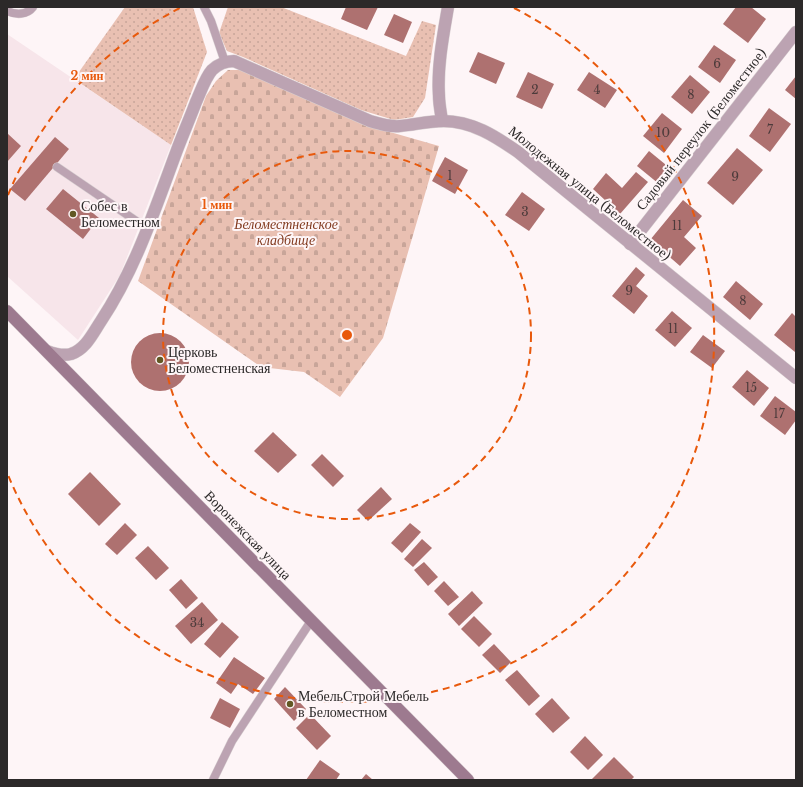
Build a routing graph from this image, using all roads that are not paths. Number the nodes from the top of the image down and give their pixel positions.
1 (33, 7) edge
2 (204, 7) edge
3 (448, 7) edge
4 (7, 12) edge
5 (796, 32) edge
6 (225, 62) junction
7 (442, 121) junction
8 (58, 167) dead end
9 (148, 229) junction
10 (630, 244) junction
11 (7, 311) edge
12 (48, 351) junction
13 (796, 378) edge
14 (311, 621) junction
15 (214, 780) edge
16 (468, 780) edge

1 - 4 lane
2 - 6 lane
3 - 7 street
5 - 10 street, Садовый переулок (Беломестное)
6 - 7 street, Молодежная улица (Беломестное)
6 - 9 street
7 - 10 street, Молодежная улица (Беломестное)
8 - 9 lane
9 - 12 street
10 - 13 street, Молодежная улица (Беломестное)
11 - 12 street, Воронежская улица
12 - 14 street, Воронежская улица
14 - 15 lane
14 - 16 street, Воронежская улица

